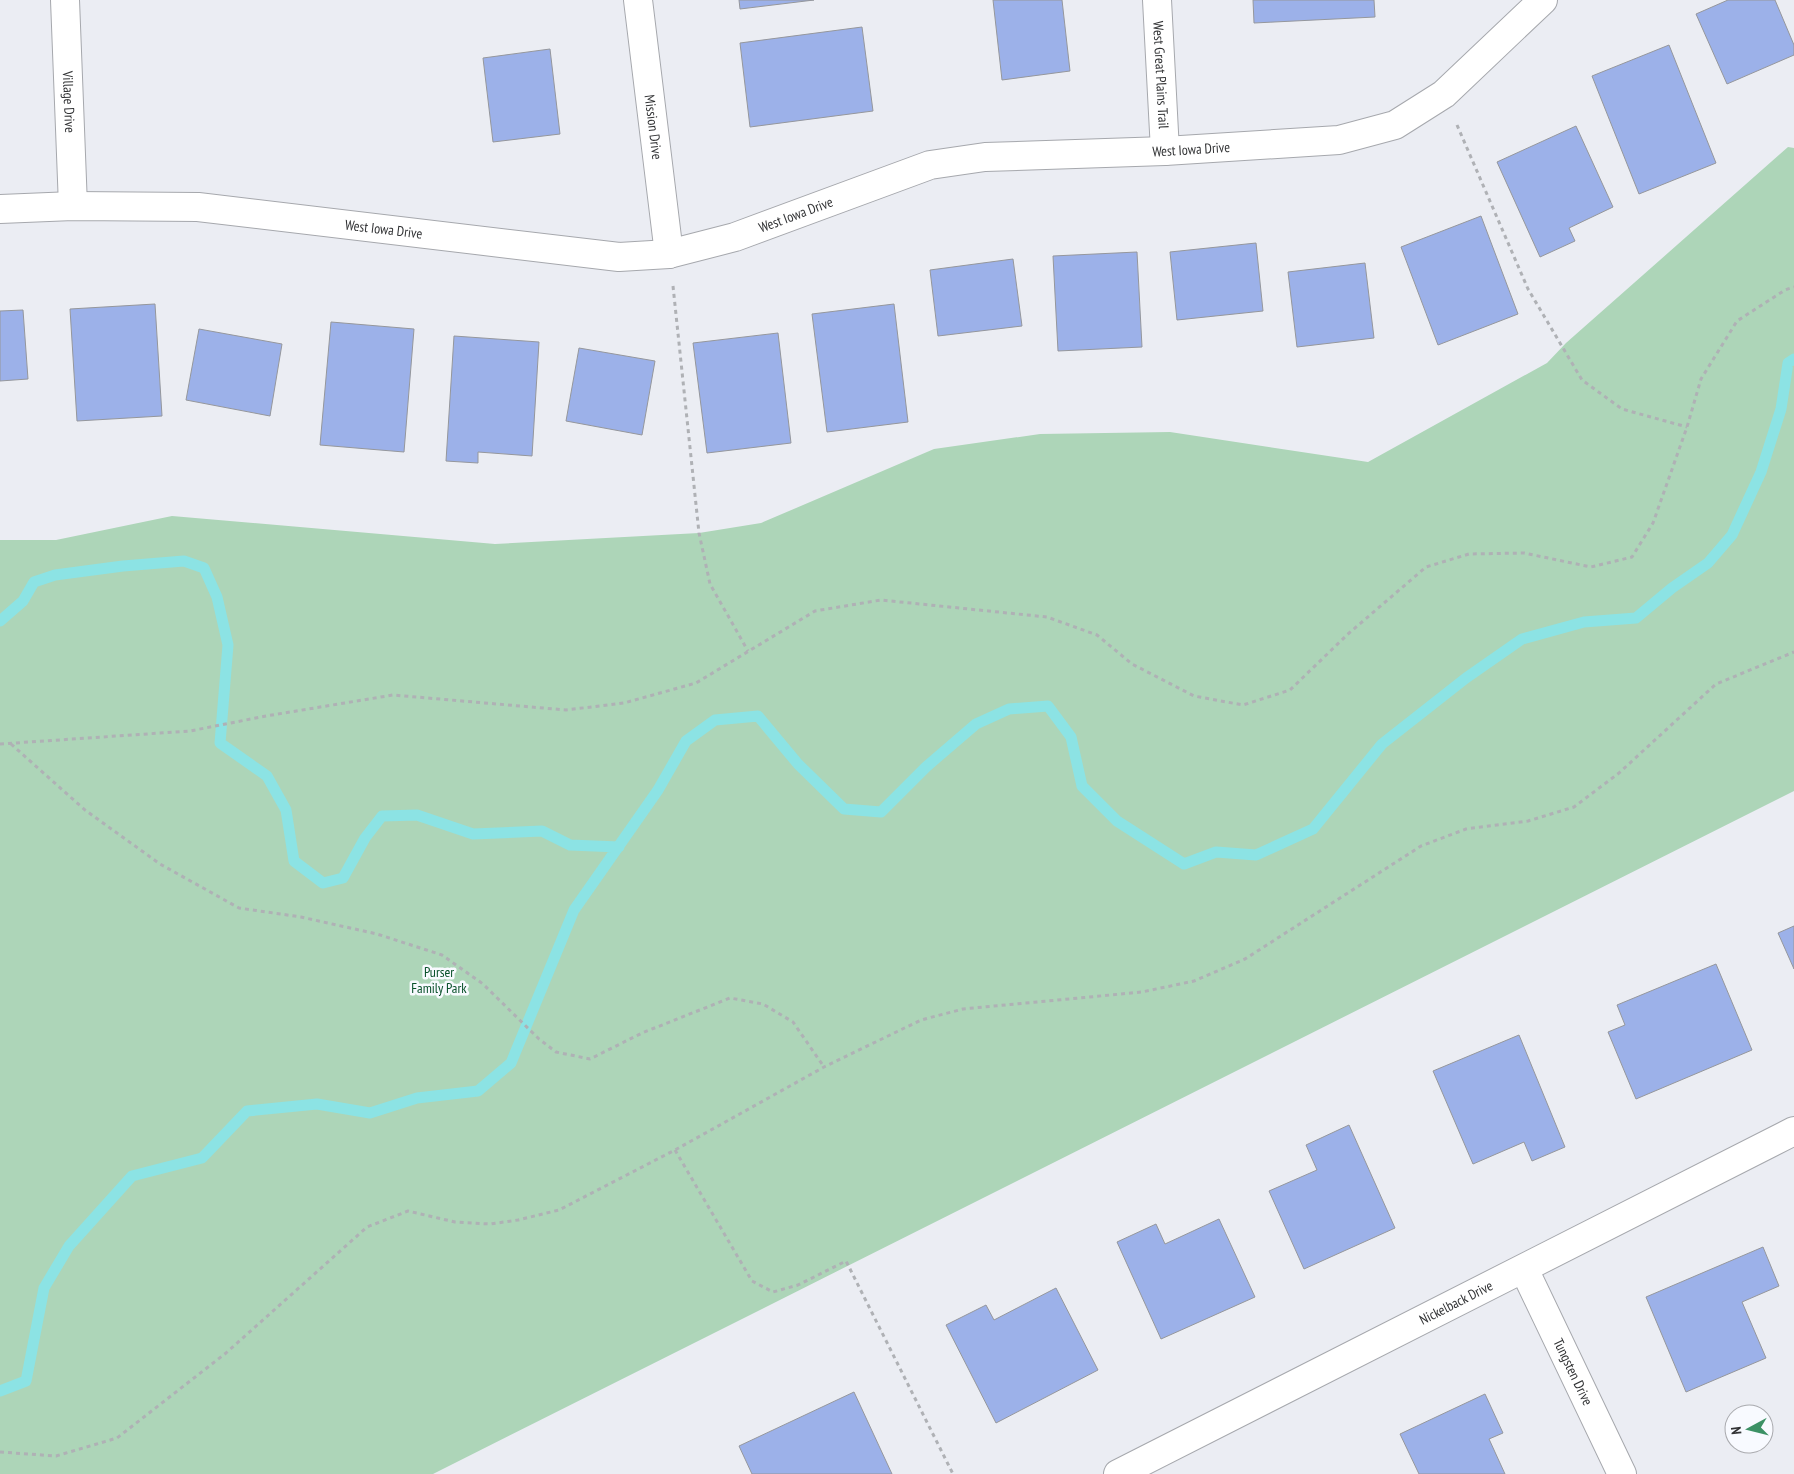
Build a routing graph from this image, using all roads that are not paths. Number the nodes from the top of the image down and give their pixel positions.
1 (65, 0) edge
2 (638, 0) edge
3 (1157, 0) edge
4 (1543, 0) edge
5 (1165, 151) junction
6 (73, 206) junction
7 (0, 209) edge
8 (669, 254) junction
9 (1794, 1131) edge
10 (1524, 1269) junction
11 (1118, 1474) edge
12 (1622, 1474) edge

1 - 6 street, Village Drive
2 - 8 street, Mission Drive
3 - 5 street, West Great Plains Trail
4 - 5 street, West Iowa Drive
5 - 8 street, West Iowa Drive
6 - 7 street, West Iowa Drive
6 - 8 street, West Iowa Drive
9 - 10 street, Nickelback Drive
10 - 11 street, Nickelback Drive
10 - 12 street, Tungsten Drive

